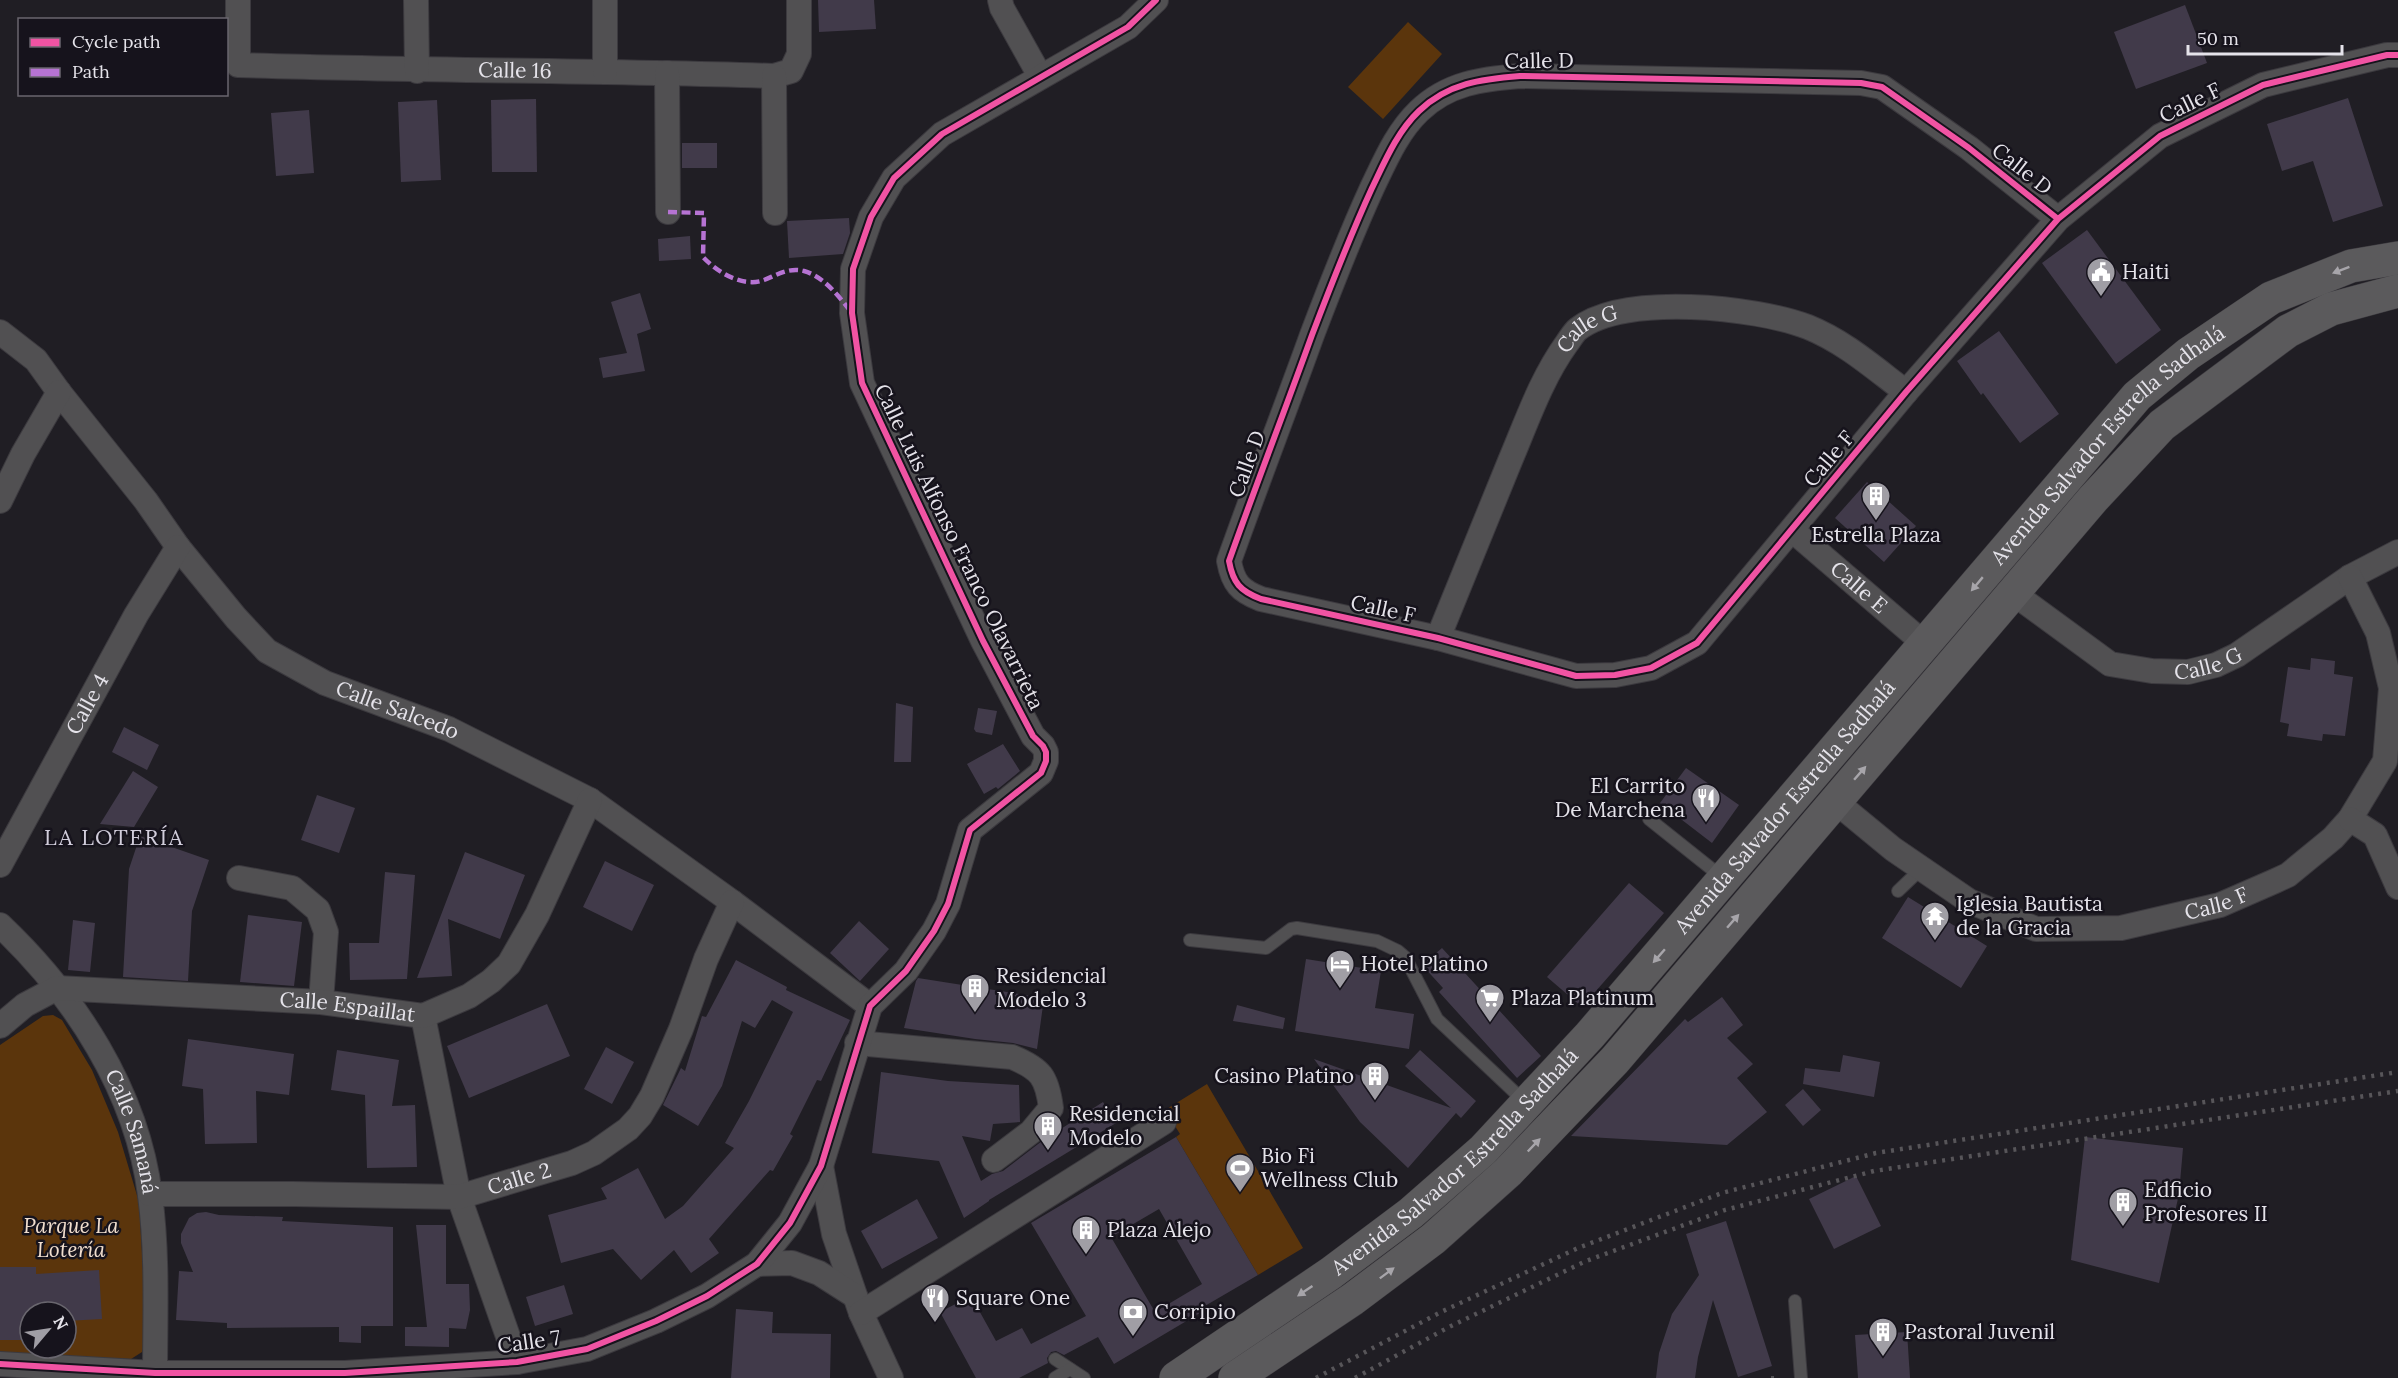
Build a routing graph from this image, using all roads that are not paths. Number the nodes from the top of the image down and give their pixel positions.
1 (238, 0) edge
2 (416, 0) edge
3 (605, 0) edge
4 (799, 0) edge
5 (1000, 0) edge
6 (1156, 0) edge
7 (2398, 55) edge
8 (417, 70) junction
9 (605, 71) junction
10 (667, 73) junction
11 (783, 74) junction
12 (1040, 76) junction
13 (668, 212) dead end
14 (775, 213) dead end
15 (2058, 219) junction
16 (2398, 258) edge
17 (2398, 291) edge
18 (0, 332) edge
19 (58, 392) junction
20 (1906, 392) junction
21 (0, 501) edge
22 (1792, 530) junction
23 (178, 547) junction
24 (2398, 552) edge
25 (2350, 577) junction
26 (1232, 578) joint
27 (2013, 592) junction
28 (1438, 638) junction
29 (1926, 645) junction
30 (2393, 743) edge
31 (590, 800) junction
32 (1836, 802) junction
33 (1649, 819) dead end
34 (2350, 819) junction
35 (0, 865) edge
36 (1921, 869) junction
37 (239, 878) dead end
38 (1725, 879) junction
39 (2398, 887) edge
40 (1898, 891) dead end
41 (732, 902) junction
42 (0, 925) edge
43 (1190, 940) dead end
44 (57, 988) junction
45 (321, 1002) junction
46 (870, 1006) junction
47 (423, 1016) junction
48 (0, 1026) edge
49 (857, 1043) junction
50 (1526, 1103) junction
51 (1164, 1122) dead end
52 (994, 1160) dead end
53 (821, 1166) junction
54 (150, 1194) junction
55 (459, 1197) junction
56 (757, 1264) junction
57 (1795, 1301) dead end
58 (858, 1304) junction
59 (1055, 1359) dead end
60 (517, 1362) junction
61 (0, 1364) edge
62 (1070, 1369) junction
63 (487, 1371) edge
64 (155, 1375) edge
65 (891, 1378) edge
66 (1055, 1378) edge
67 (1084, 1378) edge
68 (1176, 1378) edge
69 (1235, 1378) edge
70 (1801, 1378) edge

1 - 8 street, Calle 16
2 - 8 street
3 - 9 street
4 - 11 street
5 - 12 street
6 - 12 street, Calle Luis Alfonso Franco Olavarrieta
7 - 15 street, Calle F
8 - 9 street, Calle 16
9 - 10 street, Calle 16
10 - 11 street, Calle 16
10 - 13 street
11 - 14 street
12 - 46 street, Calle Luis Alfonso Franco Olavarrieta
15 - 20 street, Calle F
15 - 26 street, Calle D
16 -> 29 main road, Avenida Salvador Estrella Sadhalá
17 - 27 main road, Avenida Salvador Estrella Sadhalá
18 - 19 street, Calle Salcedo
19 - 21 street
19 - 23 street, Calle Salcedo
20 - 22 street, Calle F
20 - 28 street, Calle G
22 - 28 street, Calle F
22 - 29 street, Calle E
23 - 31 street, Calle Salcedo
23 - 35 street, Calle 4
24 - 25 street, Calle G
25 - 27 street, Calle G
25 - 30 street, Calle F
26 - 28 street, Calle F
32 -> 27 main road, Avenida Salvador Estrella Sadhalá
29 - 38 main road, Avenida Salvador Estrella Sadhalá
30 - 34 street, Calle F
31 - 41 street, Calle Salcedo
31 - 47 street, Calle Espaillat
32 - 36 street, Calle F
69 -> 32 main road, Avenida Salvador Estrella Sadhalá
33 - 38 lane
34 - 36 street, Calle F
34 - 39 street
36 - 40 lane
37 - 45 street
38 -> 50 main road, Avenida Salvador Estrella Sadhalá
41 - 46 street, Calle Salcedo
41 - 55 street, Calle 2
42 - 44 street, Calle Samaná
43 - 50 lane
44 - 45 street, Calle Espaillat
44 - 48 street
44 - 54 street, Calle Samaná
45 - 47 street, Calle Espaillat
46 - 49 street, Calle 7
47 - 55 street
49 - 52 street
49 - 53 street, Calle 7
50 -> 68 main road, Avenida Salvador Estrella Sadhalá
51 - 58 street
53 - 56 street, Calle 7
53 - 58 street
54 - 55 street, Calle 2
54 - 64 street, Calle Samaná
55 - 60 street
56 - 58 street
56 - 60 street, Calle 7
57 - 70 lane
58 - 65 street
59 - 62 lane
60 - 63 street, Calle 7
61 - 64 street, Calle 7
62 - 66 lane
62 - 67 lane
63 - 64 street, Calle 7

